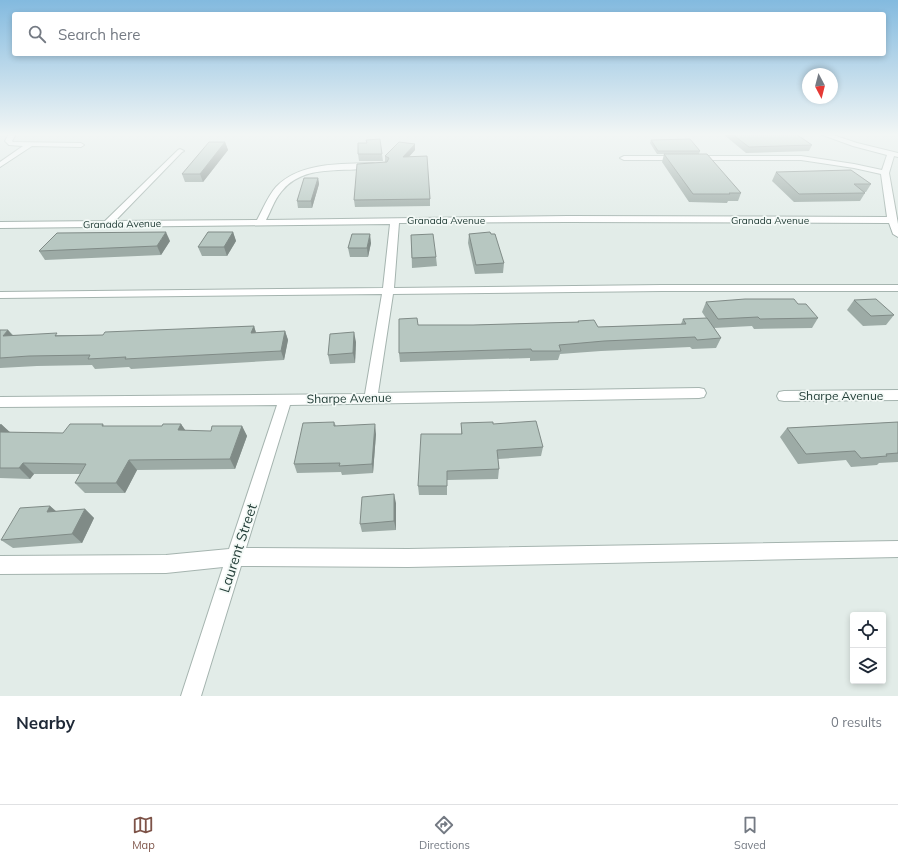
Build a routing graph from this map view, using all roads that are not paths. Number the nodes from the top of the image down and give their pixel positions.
1 (165, 166) edge
2 (346, 166) edge
3 (856, 166) edge
4 (887, 166) edge
5 (884, 173) junction
6 (395, 220) junction
7 (892, 220) junction
8 (261, 222) junction
9 (107, 224) junction
10 (0, 225) edge
11 (898, 234) edge
12 (898, 288) edge
13 (388, 291) junction
14 (0, 295) edge
15 (699, 393) dead end
16 (898, 395) edge
17 (784, 396) dead end
18 (371, 398) junction
19 (285, 400) junction
20 (0, 402) edge
21 (898, 550) edge
22 (235, 558) junction
23 (0, 565) edge
24 (191, 696) edge

1 - 9 street
2 - 8 street
3 - 5 street
4 - 5 street
5 - 7 street
6 - 7 street, Granada Avenue
6 - 8 street, Granada Avenue
6 - 13 street
7 - 11 street
8 - 9 street, Granada Avenue
9 - 10 street, Granada Avenue
12 - 13 street
13 - 14 street
13 - 18 street
15 - 18 street, Sharpe Avenue
16 - 17 street, Sharpe Avenue
18 - 19 street, Sharpe Avenue
19 - 20 street, Sharpe Avenue
19 - 22 street, Laurent Street
21 - 22 street
22 - 23 street
22 - 24 street, Laurent Street

